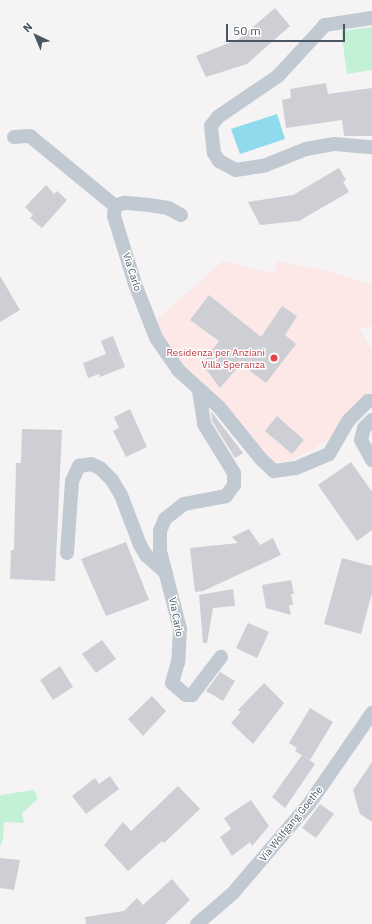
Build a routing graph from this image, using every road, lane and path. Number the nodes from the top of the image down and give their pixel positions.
1 (372, 18) edge
2 (14, 137) dead end
3 (372, 147) edge
4 (114, 206) junction
5 (181, 215) dead end
6 (199, 390) junction
7 (372, 401) edge
8 (372, 420) edge
9 (372, 460) edge
10 (67, 553) dead end
11 (166, 573) junction
12 (221, 657) dead end
13 (372, 713) edge
14 (197, 924) edge

1 - 3 street
2 - 4 street
4 - 5 street
4 - 6 street, Via Carlo
6 - 7 street, Via Carlo
6 - 11 street, Via Carlo
8 - 9 street
10 - 11 street
11 - 12 street, Via Carlo
13 - 14 street, Via Wolfgang Goethe

